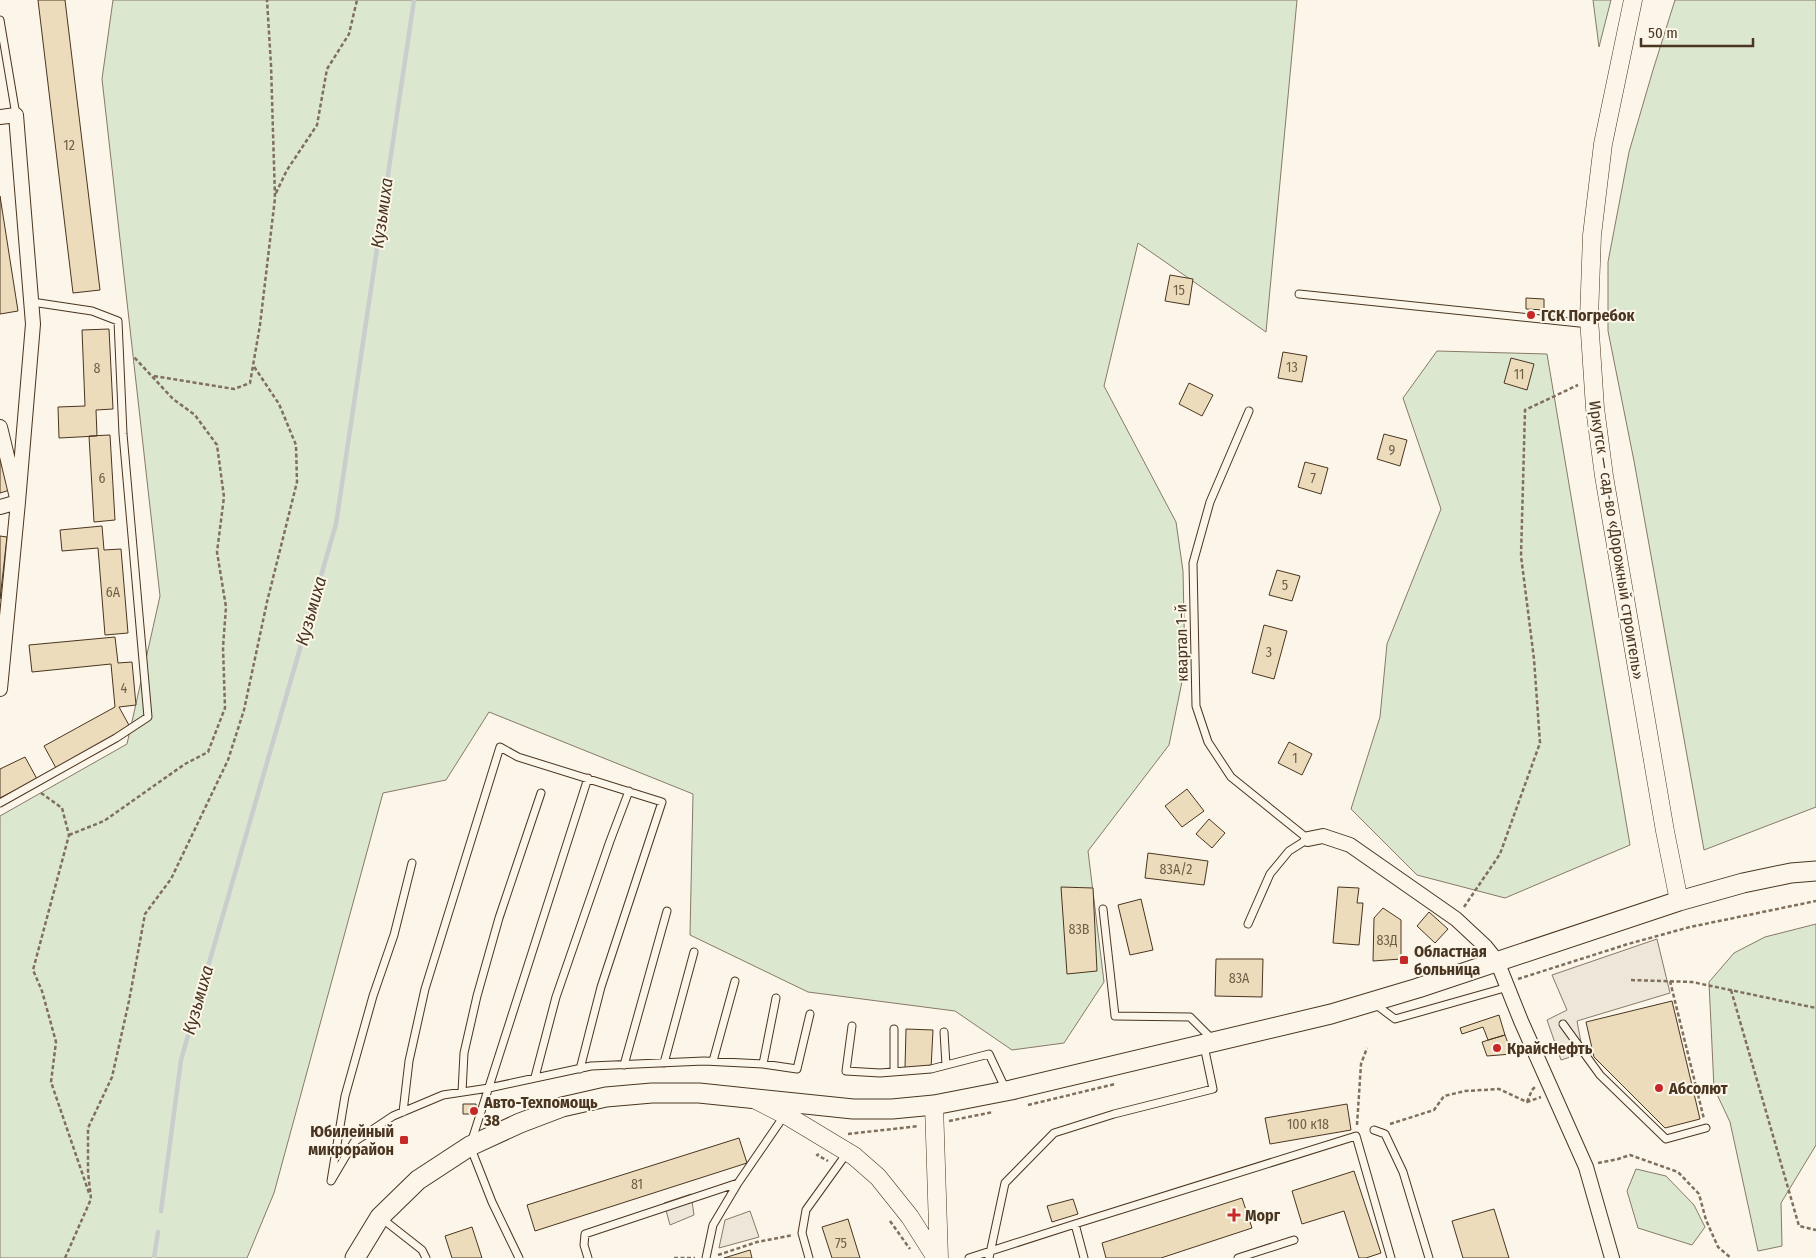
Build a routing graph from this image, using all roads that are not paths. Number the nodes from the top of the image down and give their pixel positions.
1 (1633, 0) edge
2 (0, 20) edge
3 (16, 115) junction
4 (0, 117) edge
5 (1299, 294) dead end
6 (32, 302) junction
7 (1589, 324) junction
8 (1248, 411) dead end
9 (0, 427) edge
10 (18, 502) junction
11 (0, 506) edge
12 (0, 689) edge
13 (588, 778) junction
14 (629, 791) junction
15 (540, 793) dead end
16 (0, 803) edge
17 (1308, 839) junction
18 (412, 863) dead end
19 (1816, 871) edge
20 (1679, 901) junction
21 (1103, 909) dead end
22 (667, 911) dead end
23 (1248, 924) dead end
24 (694, 952) dead end
25 (1498, 960) junction
26 (734, 981) dead end
27 (1511, 984) junction
28 (776, 998) dead end
29 (1372, 1002) junction
30 (810, 1014) dead end
31 (1563, 1024) dead end
32 (852, 1026) dead end
33 (894, 1029) dead end
34 (944, 1032) dead end
35 (1210, 1044) junction
36 (713, 1061) junction
37 (664, 1063) junction
38 (763, 1064) junction
39 (624, 1065) junction
40 (946, 1065) junction
41 (580, 1068) junction
42 (894, 1072) junction
43 (535, 1077) junction
44 (489, 1088) junction
45 (1006, 1091) junction
46 (462, 1092) junction
47 (755, 1099) junction
48 (934, 1105) junction
49 (403, 1112) junction
50 (785, 1115) junction
51 (1706, 1128) road end
52 (1374, 1130) road end
53 (470, 1146) junction
54 (848, 1152) junction
55 (738, 1183) junction
56 (380, 1217) junction
57 (1075, 1224) junction
58 (1294, 1240) dead end
59 (989, 1255) edge
60 (355, 1258) edge
61 (426, 1258) edge
62 (519, 1258) edge
63 (588, 1258) edge
64 (706, 1258) edge
65 (810, 1258) edge
66 (938, 1258) edge
67 (969, 1258) edge
68 (1084, 1258) edge
69 (1238, 1258) edge
70 (1391, 1258) edge
71 (1429, 1258) edge
72 (1612, 1258) edge

1 - 7 street, Иркутск — сад-во «Дорожный строитель»
2 - 3 lane
3 - 4 street
3 - 6 street
5 - 7 lane
6 - 10 street
6 - 16 lane
7 - 20 street, Иркутск — сад-во «Дорожный строитель»
8 - 17 lane, квартал 1-й
9 - 10 street
10 - 11 street
10 - 12 street
13 - 14 lane
13 - 44 lane
13 - 49 lane
14 - 41 lane
14 - 43 lane
15 - 46 lane
17 - 23 lane
17 - 25 street
18 - 49 lane
19 - 20 main road
20 - 25 main road
21 - 35 lane
22 - 39 lane
24 - 37 lane
25 - 27 street
25 - 29 main road
26 - 36 lane
27 - 29 lane
27 - 72 street
28 - 38 lane
29 - 35 main road
30 - 38 lane
31 - 51 lane
32 - 42 lane
33 - 42 lane
34 - 40 lane
35 - 45 main road
35 - 59 lane
36 - 37 lane
36 - 38 lane
37 - 39 lane
39 - 41 lane
40 - 42 lane
40 - 45 lane
41 - 43 lane
43 - 44 lane
44 - 46 lane
44 - 53 lane
45 - 48 main road
46 - 49 lane
47 - 48 main road
47 - 50 street
47 - 53 main road
48 - 66 street
50 - 54 street
50 - 55 lane
52 - 71 lane
53 - 56 main road
53 - 62 lane
54 - 65 lane
54 - 66 street
55 - 63 lane
55 - 64 lane
56 - 60 main road
56 - 61 lane
57 - 59 lane
57 - 68 lane
57 - 70 lane
58 - 69 lane
59 - 67 lane

